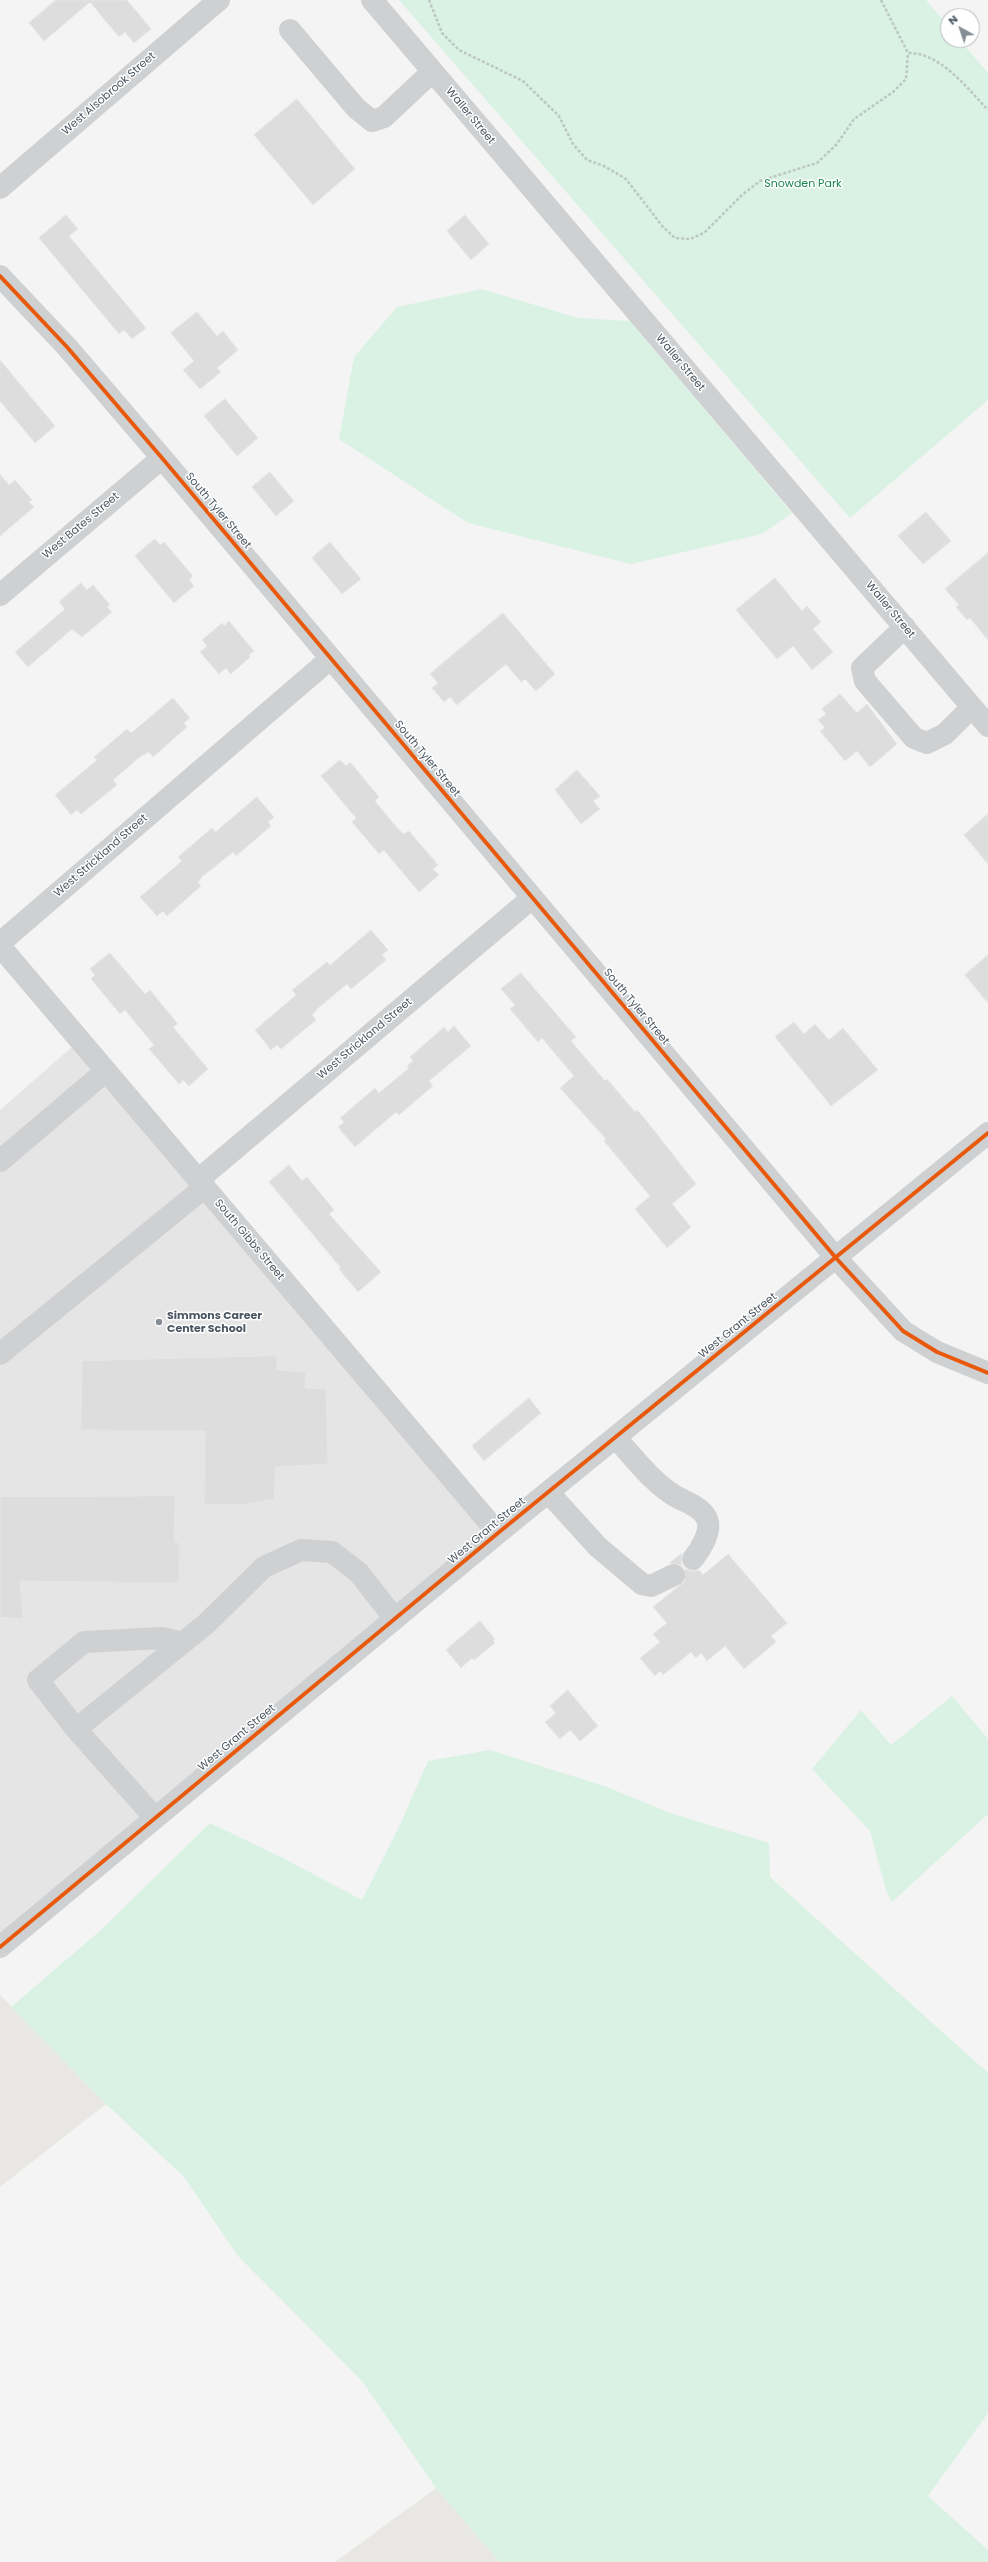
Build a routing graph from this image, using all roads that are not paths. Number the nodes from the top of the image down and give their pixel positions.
1 (219, 0) edge
2 (372, 0) edge
3 (290, 30) dead end
4 (432, 72) junction
5 (0, 188) edge
6 (0, 276) edge
7 (162, 458) junction
8 (0, 594) edge
9 (904, 628) junction
10 (330, 659) junction
11 (972, 707) junction
12 (988, 726) edge
13 (532, 898) junction
14 (0, 944) edge
15 (106, 1071) junction
16 (988, 1133) edge
17 (0, 1161) edge
18 (201, 1184) junction
19 (836, 1258) junction
20 (0, 1354) edge
21 (988, 1373) edge
22 (616, 1438) junction
23 (548, 1492) junction
24 (498, 1533) junction
25 (693, 1559) dead end
26 (674, 1574) dead end
27 (395, 1619) junction
28 (182, 1643) junction
29 (76, 1729) junction
30 (155, 1818) junction
31 (0, 1947) edge

1 - 5 street, West Alsobrook Street
2 - 4 street, Waller Street
3 - 4 street
4 - 9 street, Waller Street
6 - 7 street, South Tyler Street
7 - 8 street, West Bates Street
7 - 10 street, South Tyler Street
9 - 11 street, Waller Street
9 - 11 street
10 - 13 street, South Tyler Street
10 - 14 street, West Strickland Street
11 - 12 street, Waller Street
13 - 18 street, West Strickland Street
13 - 19 street, South Tyler Street
14 - 15 street, South Gibbs Street
15 - 17 street
15 - 18 street, South Gibbs Street
16 - 19 street, West Grant Street
18 - 20 street, West Strickland Street
18 - 24 street, South Gibbs Street
19 - 21 street, South Tyler Street
19 - 22 street, West Grant Street
22 - 23 street, West Grant Street
22 - 25 street
23 - 24 street, West Grant Street
23 - 26 street
24 - 27 street, West Grant Street
27 - 28 street
27 - 30 street, West Grant Street
28 - 29 street
28 - 29 street
29 - 30 street
30 - 31 street, West Grant Street

